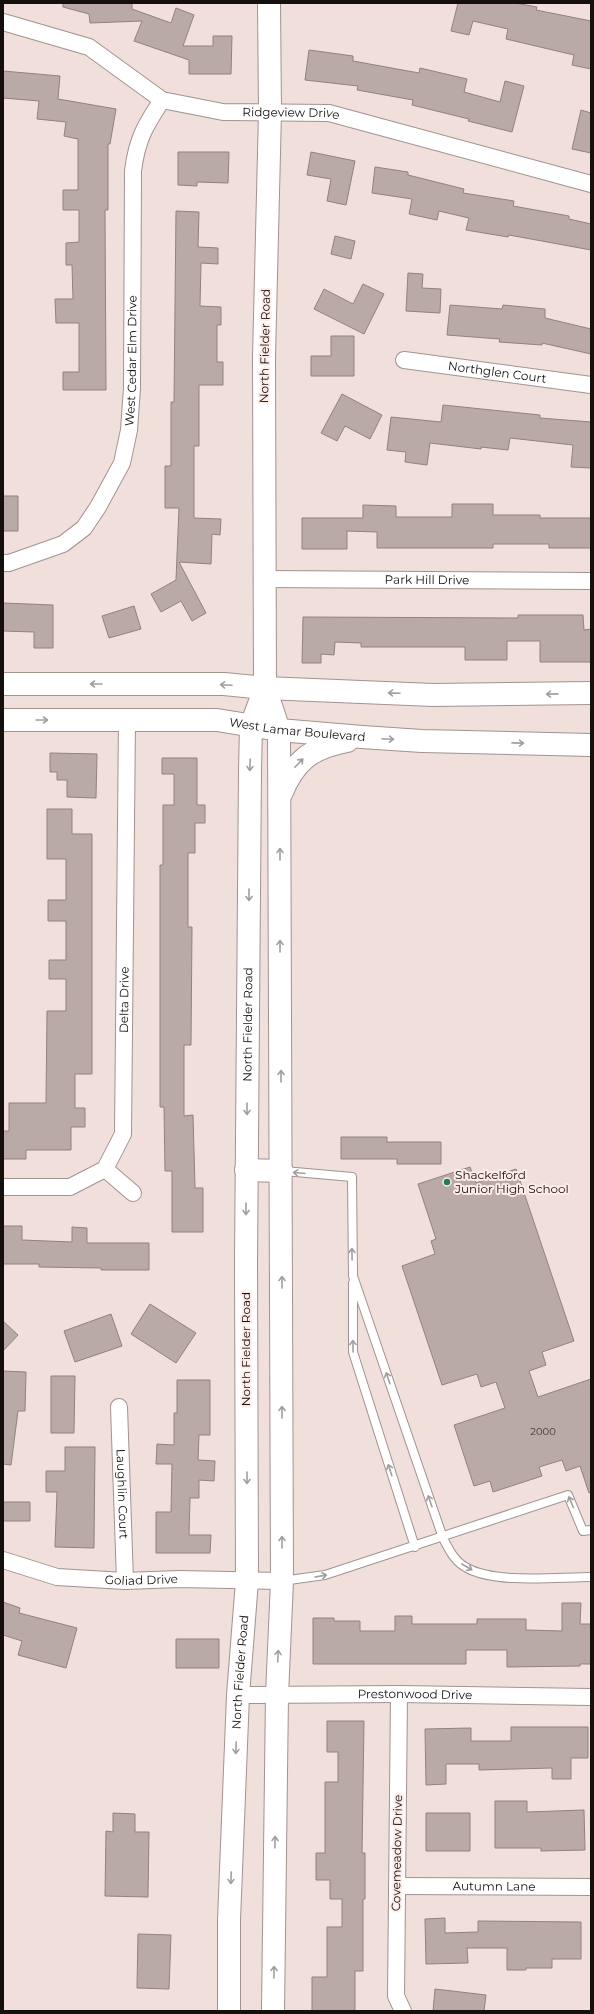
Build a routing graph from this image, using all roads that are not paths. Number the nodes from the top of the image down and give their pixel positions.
1 (269, 3) edge
2 (3, 22) edge
3 (162, 100) junction
4 (270, 112) junction
5 (591, 184) edge
6 (404, 360) dead end
7 (591, 385) edge
8 (3, 563) edge
9 (263, 579) junction
10 (591, 581) edge
11 (3, 684) edge
12 (265, 688) junction
13 (591, 693) edge
14 (127, 719) junction
15 (3, 720) edge
16 (251, 726) junction
17 (279, 730) junction
18 (362, 737) junction
19 (591, 745) edge
20 (280, 797) junction
21 (105, 1169) junction
22 (246, 1170) junction
23 (282, 1171) junction
24 (3, 1187) edge
25 (133, 1194) dead end
26 (353, 1276) junction
27 (119, 1406) dead end
28 (591, 1530) edge
29 (443, 1538) junction
30 (415, 1547) junction
31 (3, 1560) edge
32 (591, 1577) edge
33 (125, 1581) junction
34 (247, 1581) junction
35 (282, 1581) junction
36 (399, 1694) junction
37 (238, 1695) junction
38 (276, 1695) junction
39 (591, 1697) edge
40 (396, 1886) junction
41 (591, 1887) edge
42 (229, 2011) edge
43 (273, 2011) edge
44 (403, 2011) edge

1 - 4 main road, North Fielder Road
2 - 3 street, Ridgeview Drive
3 - 4 street, Ridgeview Drive
3 - 8 street, West Cedar Elm Drive
4 - 5 street, Ridgeview Drive
4 - 9 main road, North Fielder Road
6 - 7 street, Northglen Court
9 - 10 street, Park Hill Drive
9 - 12 main road, North Fielder Road
12 -> 11 main road
13 -> 12 main road
12 - 16 main road, North Fielder Road
12 - 17 main road, North Fielder Road
15 -> 14 main road, West Lamar Boulevard
14 - 16 main road, West Lamar Boulevard
14 - 21 street, Delta Drive
16 - 17 main road, West Lamar Boulevard
16 -> 22 main road, North Fielder Road
17 - 18 main road, West Lamar Boulevard
17 - 20 main road, North Fielder Road
18 -> 19 main road, West Lamar Boulevard
20 -> 18 main road
23 -> 20 main road, North Fielder Road
21 - 24 street
21 - 25 street
22 - 23 main road
22 -> 34 main road, North Fielder Road
26 -> 23 lane
35 -> 23 main road, North Fielder Road
29 -> 26 lane
30 -> 26 lane
27 - 33 street, Laughlin Court
28 -> 29 lane
29 - 30 lane
29 -> 32 lane
35 -> 30 lane
31 - 33 street, Goliad Drive
33 - 34 street, Goliad Drive
34 - 35 street, Goliad Drive
34 - 37 main road, North Fielder Road
38 -> 35 main road, North Fielder Road
36 - 38 street, Prestonwood Drive
36 - 39 street, Prestonwood Drive
36 - 40 street, Covemeadow Drive
37 - 38 street, Prestonwood Drive
37 -> 42 main road, North Fielder Road
43 -> 38 main road, North Fielder Road
40 - 41 street, Autumn Lane
40 - 44 street, Covemeadow Drive

